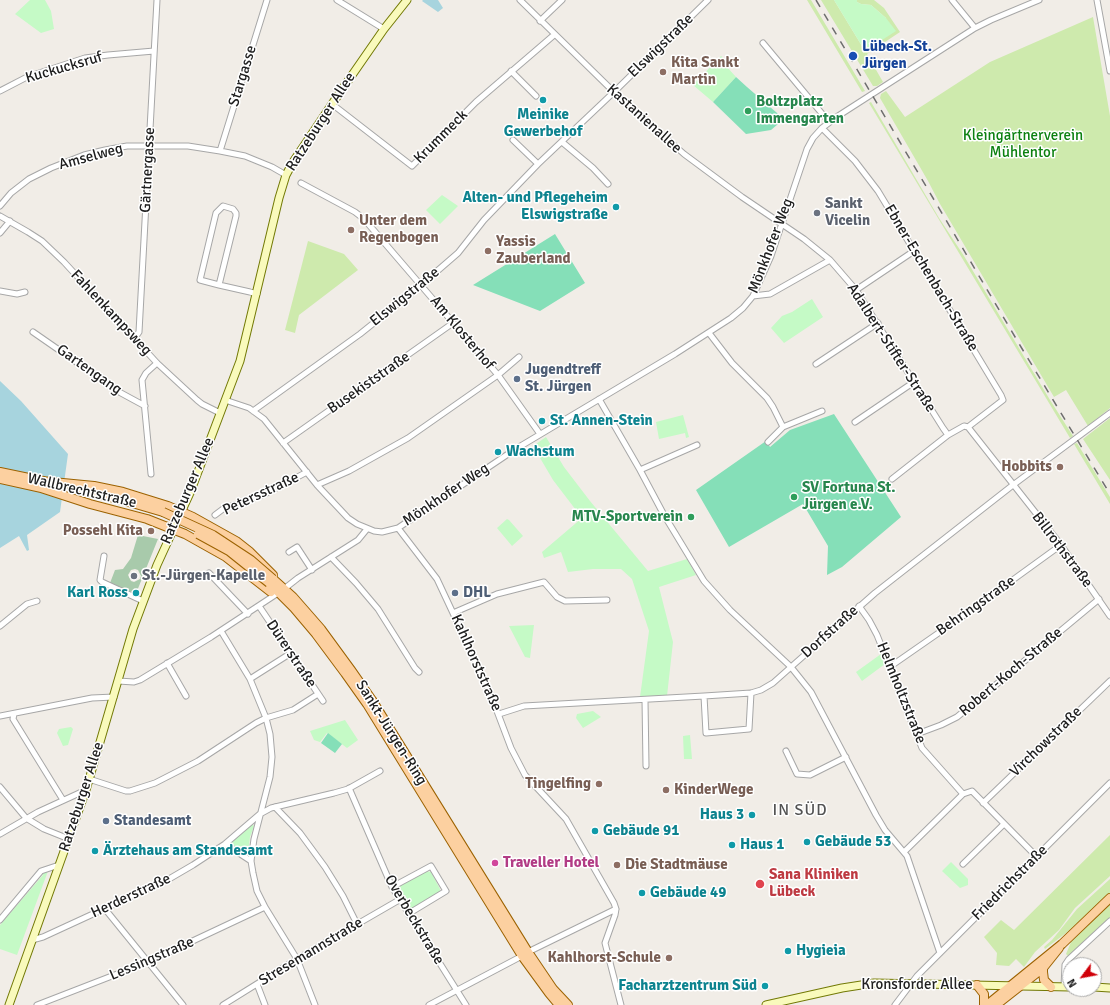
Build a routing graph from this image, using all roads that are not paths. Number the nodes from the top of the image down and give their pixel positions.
1 (157, 0) edge
2 (267, 0) edge
3 (337, 0) edge
4 (407, 0) edge
5 (520, 0) edge
6 (562, 0) edge
7 (708, 0) edge
8 (952, 0) edge
9 (1039, 0) edge
10 (1097, 0) edge
11 (540, 21) junction
12 (975, 28) junction
13 (384, 29) junction
14 (554, 35) junction
15 (763, 43) dead end
16 (154, 51) junction
17 (511, 71) junction
18 (1110, 71) edge
19 (0, 91) edge
20 (614, 92) junction
21 (536, 96) dead end
22 (332, 104) junction
23 (829, 122) junction
24 (822, 128) junction
25 (513, 140) dead end
26 (562, 142) junction
27 (150, 145) junction
28 (220, 151) junction
29 (538, 164) junction
30 (286, 175) junction
31 (301, 183) dead end
32 (608, 184) dead end
33 (0, 206) edge
34 (0, 216) edge
35 (10, 221) junction
36 (781, 224) junction
37 (0, 233) edge
38 (914, 251) junction
39 (830, 260) junction
40 (219, 285) junction
41 (421, 285) junction
42 (856, 290) junction
43 (0, 291) edge
44 (25, 292) dead end
45 (257, 294) junction
46 (753, 296) junction
47 (453, 323) junction
48 (878, 323) junction
49 (33, 332) dead end
50 (709, 333) junction
51 (134, 339) junction
52 (519, 357) dead end
53 (157, 363) junction
54 (816, 364) dead end
55 (498, 375) junction
56 (914, 382) junction
57 (599, 399) junction
58 (225, 400) junction
59 (145, 406) junction
60 (253, 411) junction
61 (822, 411) dead end
62 (220, 413) junction
63 (1110, 413) edge
64 (855, 422) dead end
65 (783, 427) junction
66 (968, 427) junction
67 (540, 434) junction
68 (948, 435) junction
69 (768, 442) dead end
70 (284, 443) junction
71 (697, 445) dead end
72 (640, 470) junction
73 (0, 472) edge
74 (307, 472) junction
75 (151, 474) dead end
76 (0, 479) edge
77 (892, 479) dead end
78 (42, 484) junction
79 (317, 484) junction
80 (1013, 485) junction
81 (181, 511) junction
82 (163, 515) junction
83 (216, 516) dead end
84 (398, 528) junction
85 (173, 529) junction
86 (367, 529) junction
87 (1061, 545) junction
88 (289, 552) dead end
89 (104, 556) dead end
90 (331, 557) junction
91 (312, 570) junction
92 (209, 573) dead end
93 (276, 584) junction
94 (275, 595) junction
95 (1099, 599) junction
96 (607, 600) dead end
97 (36, 601) dead end
98 (143, 601) junction
99 (287, 601) junction
100 (259, 606) junction
101 (859, 606) junction
102 (453, 613) junction
103 (248, 614) junction
104 (301, 616) junction
105 (1110, 616) edge
106 (0, 626) edge
107 (221, 631) junction
108 (291, 653) junction
109 (167, 664) junction
110 (891, 666) junction
111 (791, 668) junction
112 (419, 672) dead end
113 (250, 679) junction
114 (118, 681) junction
115 (1110, 681) edge
116 (751, 693) junction
117 (318, 694) junction
118 (186, 696) dead end
119 (704, 696) junction
120 (114, 697) junction
121 (645, 700) junction
122 (323, 701) dead end
123 (14, 714) junction
124 (499, 714) junction
125 (0, 716) edge
126 (266, 718) junction
127 (917, 734) junction
128 (786, 751) dead end
129 (846, 757) junction
130 (646, 766) dead end
131 (380, 771) dead end
132 (89, 779) junction
133 (1110, 783) edge
134 (0, 787) edge
135 (349, 788) junction
136 (86, 790) junction
137 (963, 794) junction
138 (63, 800) junction
139 (983, 803) junction
140 (275, 806) junction
141 (260, 814) junction
142 (26, 818) junction
143 (1004, 824) junction
144 (0, 834) edge
145 (69, 839) junction
146 (225, 844) junction
147 (905, 851) junction
148 (1036, 856) junction
149 (251, 861) junction
150 (963, 864) dead end
151 (59, 865) junction
152 (392, 888) junction
153 (1110, 898) edge
154 (399, 900) junction
155 (265, 907) junction
156 (105, 909) junction
157 (616, 909) junction
158 (408, 914) junction
159 (0, 920) edge
160 (1110, 921) edge
161 (357, 924) junction
162 (32, 940) junction
163 (1062, 944) junction
164 (940, 953) junction
165 (525, 954) junction
166 (1071, 957) edge
167 (297, 959) junction
168 (148, 962) junction
169 (1043, 968) junction
170 (257, 984) junction
171 (910, 984) junction
172 (977, 985) junction
173 (1010, 986) junction
174 (1022, 986) junction
175 (1051, 986) junction
176 (1062, 987) edge
177 (457, 990) junction
178 (9, 1005) edge
179 (37, 1005) edge
180 (183, 1005) edge
181 (223, 1005) edge
182 (265, 1005) edge
183 (315, 1005) edge
184 (429, 1005) edge
185 (466, 1005) edge
186 (559, 1005) edge
187 (568, 1005) edge
188 (621, 1005) edge
189 (766, 1005) edge
190 (895, 1005) edge
191 (984, 1005) edge
192 (987, 1005) edge
193 (996, 1005) edge

1 - 16 street, Gärtnergasse
2 - 28 street, Stargasse
3 - 13 street
4 - 13 main road, Ratzeburger Allee
5 - 11 street, Kastanienallee
6 - 11 street
7 - 20 street, Elswigstraße
8 - 12 street
9 - 12 street, Mönkhofer Weg
10 - 18 street
11 - 14 street, Kastanienallee
12 - 23 street, Mönkhofer Weg
13 - 22 main road, Ratzeburger Allee
14 - 17 street, Krummeck
14 - 20 street, Kastanienallee
15 - 23 street
16 - 19 street, Kuckucksruf
16 - 27 street, Gärtnergasse
17 - 21 street
17 - 22 street, Krummeck
20 - 26 street, Elswigstraße
20 - 36 street, Kastanienallee
22 - 30 main road, Ratzeburger Allee
23 - 24 street, Mönkhofer Weg
24 - 36 street, Mönkhofer Weg
24 - 38 street, Ebner-Eschenbach-Straße
25 - 29 street
26 - 29 street, Elswigstraße
26 - 32 street
27 - 28 street, Amselweg
27 - 33 street, Amselweg
27 - 51 street, Gärtnergasse
28 - 30 street, Amselweg
29 - 41 street, Elswigstraße
30 - 45 main road, Ratzeburger Allee
31 - 41 street, Am Klosterhof
34 - 35 street, Fahlenkampsweg
35 - 37 street
35 - 51 street, Fahlenkampsweg
36 - 39 street, Adalbert-Stifter-Straße
36 - 46 street, Mönkhofer Weg
38 - 42 street
38 - 66 street, Ebner-Eschenbach-Straße
39 - 42 street, Adalbert-Stifter-Straße
39 - 46 street
40 - 40 street
40 - 45 street
41 - 47 street, Am Klosterhof
41 - 60 street, Elswigstraße
42 - 48 street, Adalbert-Stifter-Straße
43 - 44 street
45 - 58 main road, Ratzeburger Allee
46 - 50 street, Mönkhofer Weg
47 - 55 street, Am Klosterhof
47 - 70 street, Busekiststraße
48 - 54 street
48 - 56 street, Adalbert-Stifter-Straße
49 - 59 street, Gartengang
50 - 57 street, Mönkhofer Weg
50 - 65 street
51 - 53 street, Fahlenkampsweg
52 - 55 street, Am Klosterhof
53 - 59 street
53 - 62 street, Fahlenkampsweg
55 - 67 street, Am Klosterhof
55 - 79 street
56 - 64 street
56 - 68 street, Adalbert-Stifter-Straße
57 - 67 street, Mönkhofer Weg
57 - 72 street
58 - 60 street
58 - 62 main road, Ratzeburger Allee
59 - 75 street
60 - 70 street
61 - 65 street
62 - 81 main road, Ratzeburger Allee
63 - 80 street, Dorfstraße
65 - 69 street
66 - 68 street
66 - 80 street, Billrothstraße
67 - 84 street, Mönkhofer Weg
68 - 77 street
70 - 74 street
71 - 72 street
72 - 111 street
73 - 78 main road, Wallbrechtstraße
74 - 79 street
74 - 83 street, Petersstraße
76 - 78 main road, Wallbrechtstraße
78 - 82 main road, Wallbrechtstraße
78 - 82 main road
79 - 86 street
80 - 87 street, Billrothstraße
80 - 101 street, Dorfstraße
81 - 82 main road
81 - 85 main road, Ratzeburger Allee
81 - 93 main road
82 - 85 main road
82 - 93 main road, Sankt-Jürgen-Ring, bridge
84 - 86 street
84 - 102 street, Kahlhorststraße
85 - 94 main road
85 - 98 main road, Ratzeburger Allee
86 - 90 street
87 - 95 street, Billrothstraße
87 - 110 street, Behringstraße
88 - 91 street
89 - 98 street
90 - 91 street
90 - 112 street
91 - 93 street
92 - 103 street
93 - 99 main road, Sankt-Jürgen-Ring
93 - 99 main road
93 - 165 main road, Sankt-Jürgen-Ring
94 - 100 street
94 - 104 main road
95 - 105 street, Billrothstraße
95 - 127 street, Robert-Koch-Straße
96 - 102 street
97 - 106 street
98 - 114 main road, Ratzeburger Allee
99 - 104 main road, Sankt-Jürgen-Ring
100 - 103 street
100 - 108 street, Dürerstraße
101 - 110 street, Helmholtzstraße
101 - 111 street, Dorfstraße
102 - 124 street, Kahlhorststraße
103 - 107 street
104 - 165 main road, Sankt-Jürgen-Ring
107 - 109 street
107 - 113 street
108 - 113 street
108 - 117 street, Dürerstraße
109 - 114 street
109 - 118 street
110 - 127 street, Helmholtzstraße
111 - 116 street, Dorfstraße
111 - 129 street
113 - 126 street
114 - 120 main road, Ratzeburger Allee
115 - 139 street, Virchowstraße
116 - 119 street, Dorfstraße
116 - 119 street
117 - 122 street, Dürerstraße
117 - 126 street
119 - 121 street, Dorfstraße
120 - 123 street
120 - 132 main road, Ratzeburger Allee
121 - 124 street, Dorfstraße
121 - 130 street
123 - 125 street
123 - 138 street
124 - 157 street, Kahlhorststraße
126 - 132 street
126 - 141 street
127 - 137 street, Helmholtzstraße
128 - 129 street
129 - 147 street
131 - 135 street, Herderstraße
132 - 136 main road, Ratzeburger Allee
133 - 148 street, Friedrichstraße
134 - 142 street
135 - 140 street, Herderstraße
135 - 152 street, Overbeckstraße
136 - 138 street
136 - 145 main road, Ratzeburger Allee
137 - 139 street
137 - 147 street
138 - 142 street
139 - 143 street
140 - 141 street, Herderstraße
140 - 161 street
141 - 146 street, Herderstraße
141 - 149 street
142 - 144 street
142 - 145 street
143 - 148 street
143 - 150 street
145 - 151 main road, Ratzeburger Allee
146 - 149 street
146 - 156 street, Herderstraße
147 - 164 street
148 - 164 street, Friedrichstraße
149 - 155 street
151 - 159 street
151 - 162 main road, Ratzeburger Allee
152 - 154 street, Overbeckstraße
152 - 158 street
153 - 163 main road
154 - 158 street, Overbeckstraße
154 - 161 street, Stresemannstraße
155 - 167 street
155 - 168 street, Lessingstraße
156 - 162 street, Herderstraße
156 - 168 street
157 - 165 street
157 - 188 street
158 - 177 street, Overbeckstraße
160 - 166 street
161 - 167 street, Stresemannstraße
162 - 178 main road, Ratzeburger Allee
163 - 169 main road
163 - 173 main road
164 - 171 street, Friedrichstraße
165 - 177 street
165 - 186 main road, Sankt-Jürgen-Ring
165 - 187 main road, Sankt-Jürgen-Ring
167 - 170 street, Stresemannstraße
167 - 183 street
168 - 179 street, Lessingstraße
168 - 180 street
169 - 174 main road
169 - 175 main road
170 - 181 street, Stresemannstraße
170 - 182 street
171 - 172 main road, Kronsforder Allee
171 - 189 main road, Kronsforder Allee
171 - 190 street, Friedrichstraße
172 - 173 main road, Kronsforder Allee
172 - 191 main road
173 - 174 main road, Kronsforder Allee
173 - 192 main road
174 - 175 main road, Kronsforder Allee
174 - 193 main road
175 - 176 main road, Kronsforder Allee
177 - 184 street
177 - 185 street, Overbeckstraße

